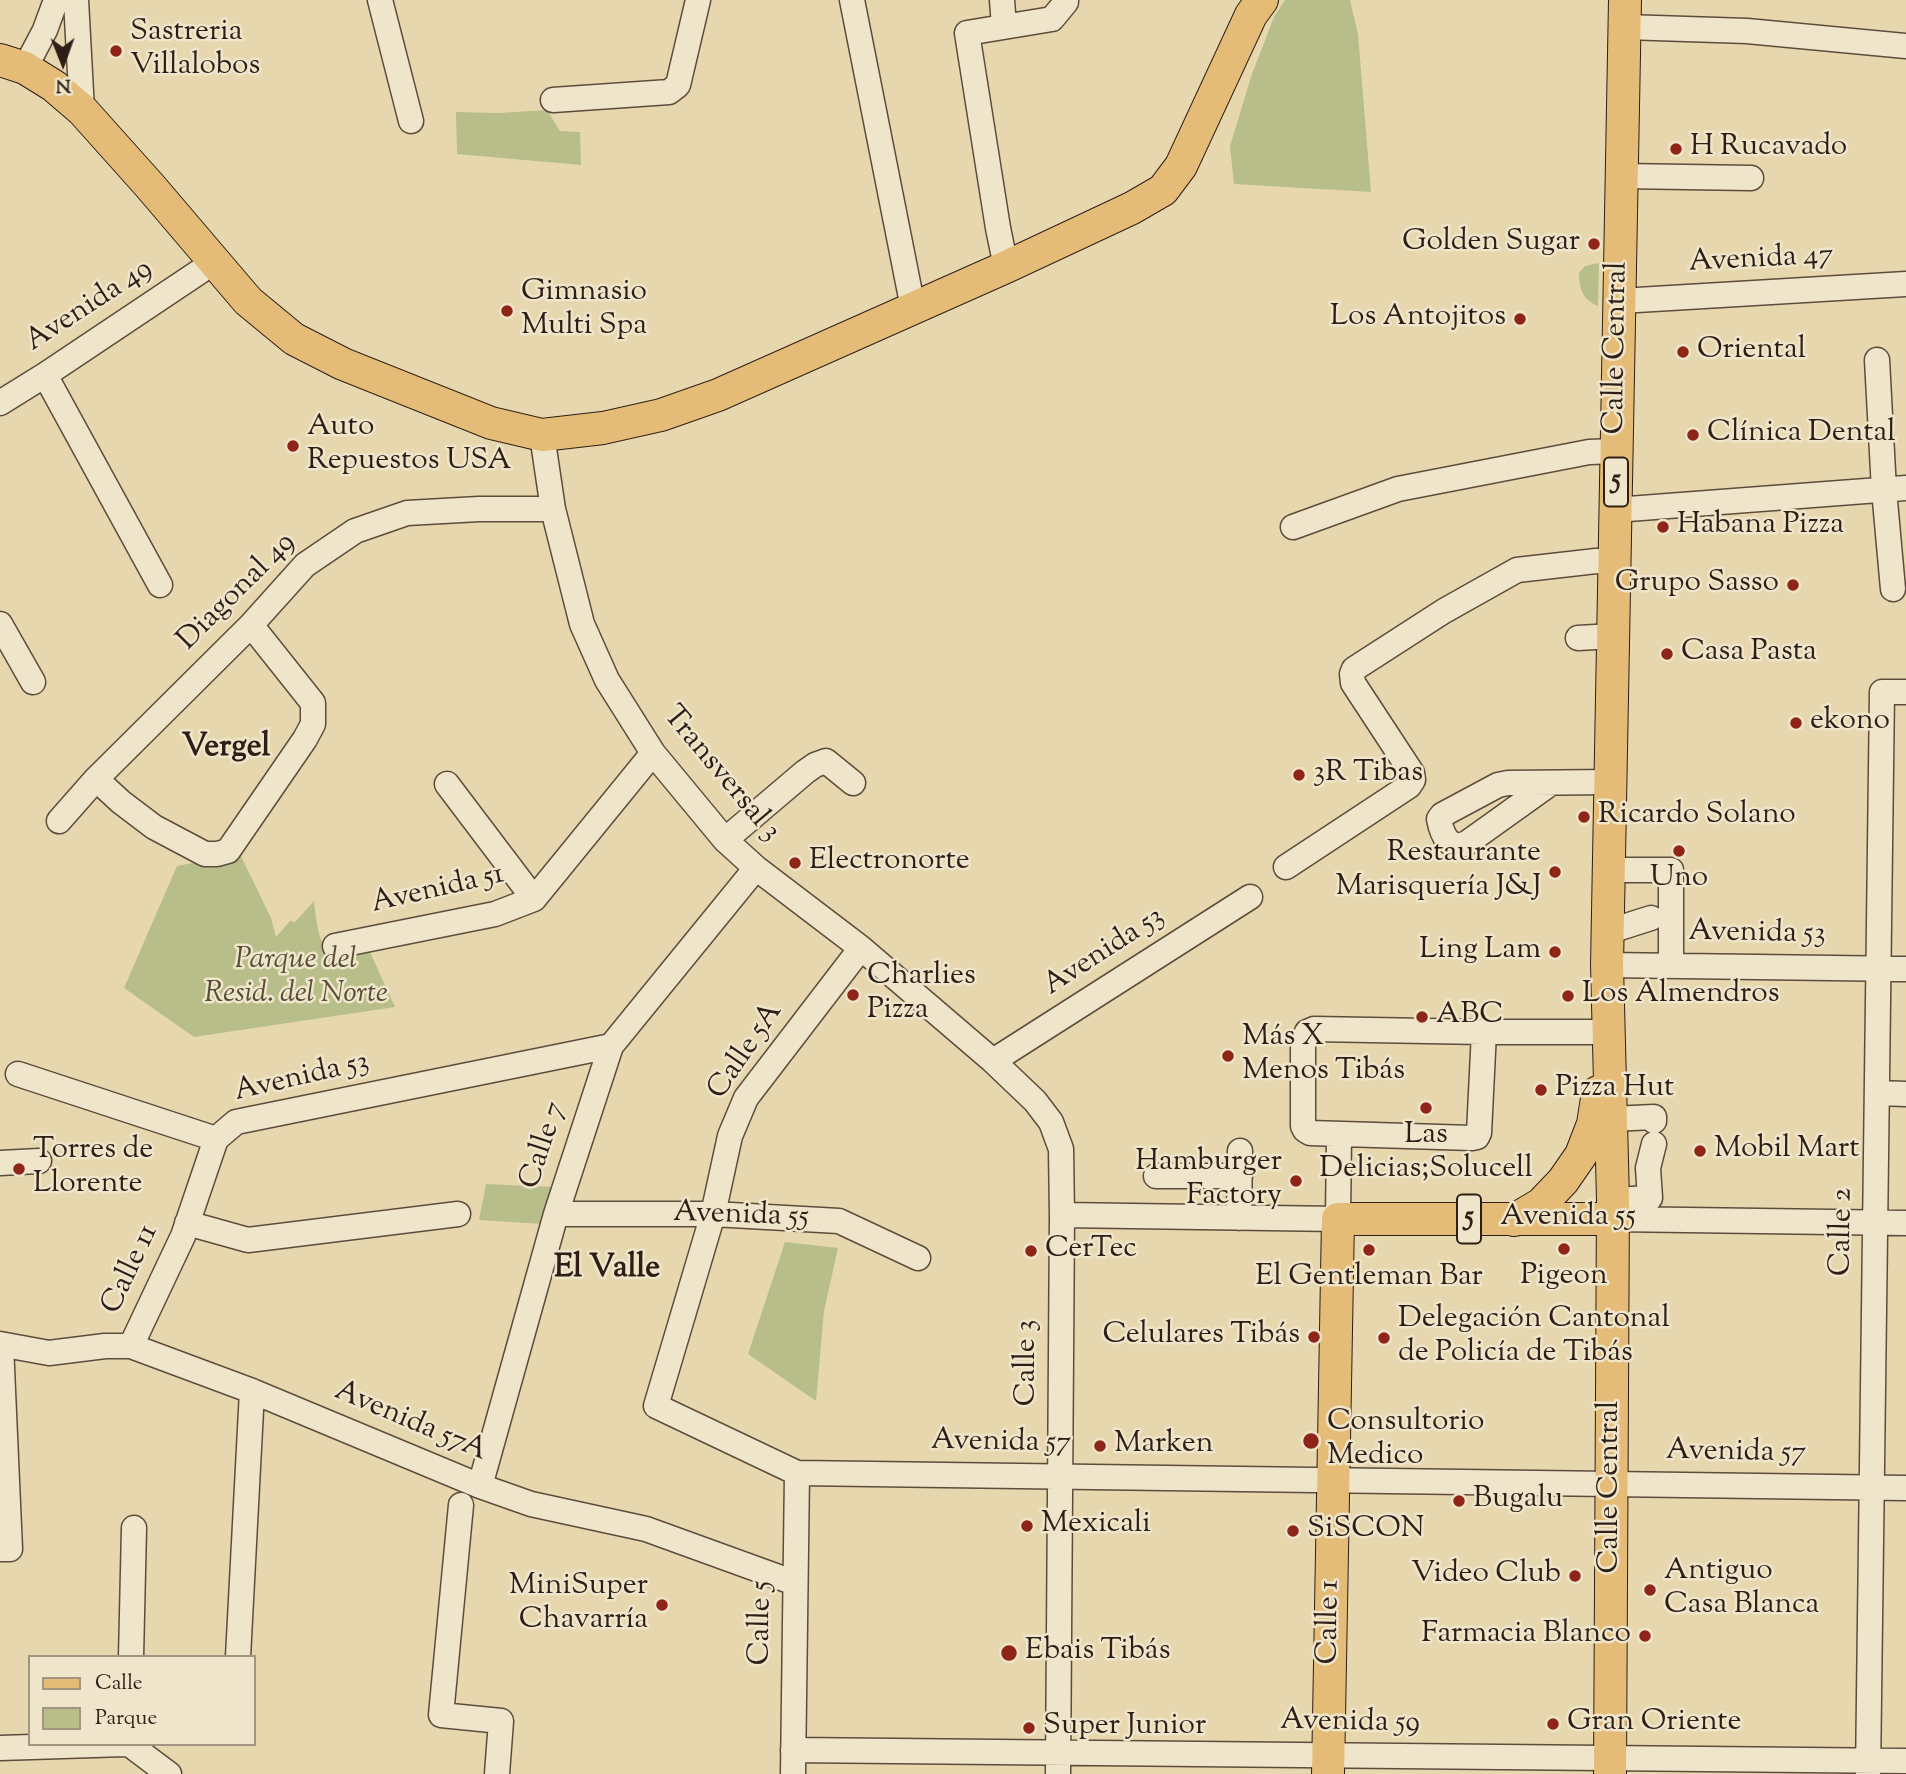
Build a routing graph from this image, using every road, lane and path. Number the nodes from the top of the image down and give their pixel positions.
1 (55, 0) edge
2 (76, 0) edge
3 (380, 0) edge
4 (698, 0) edge
5 (852, 0) edge
6 (1002, 0) edge
7 (1066, 0) edge
8 (1262, 0) edge
9 (1625, 14) edge
10 (1004, 26) junction
11 (1906, 46) edge
12 (13, 64) edge
13 (553, 100) dead end
14 (82, 110) junction
15 (411, 121) dead end
16 (1622, 176) junction
17 (1751, 178) dead end
18 (214, 261) junction
19 (1006, 267) junction
20 (1906, 284) edge
21 (1619, 300) junction
22 (914, 308) junction
23 (1877, 360) dead end
24 (46, 375) junction
25 (0, 403) edge
26 (542, 435) junction
27 (1616, 451) junction
28 (1895, 489) edge
29 (553, 509) junction
30 (1615, 510) junction
31 (1293, 527) dead end
32 (1614, 562) junction
33 (160, 584) dead end
34 (1893, 589) dead end
35 (0, 624) edge
36 (251, 625) junction
37 (1613, 636) junction
38 (1578, 638) dead end
39 (33, 682) dead end
40 (1894, 692) edge
41 (653, 753) junction
42 (96, 779) junction
43 (1610, 782) junction
44 (853, 783) dead end
45 (1551, 783) dead end
46 (447, 784) dead end
47 (59, 821) dead end
48 (724, 840) junction
49 (1286, 867) dead end
50 (756, 868) junction
51 (1608, 870) junction
52 (1250, 897) dead end
53 (534, 900) junction
54 (1663, 914) junction
55 (1607, 932) junction
56 (335, 946) dead end
57 (861, 948) junction
58 (1607, 965) junction
59 (1671, 965) junction
60 (1878, 968) junction
61 (1906, 968) edge
62 (1484, 1032) junction
63 (1607, 1032) junction
64 (611, 1046) junction
65 (993, 1061) junction
66 (18, 1074) dead end
67 (1877, 1093) junction
68 (1906, 1094) edge
69 (1611, 1119) junction
70 (1339, 1134) junction
71 (216, 1139) junction
72 (39, 1161) dead end
73 (0, 1163) edge
74 (1156, 1175) dead end
75 (1613, 1210) junction
76 (458, 1214) dead end
77 (556, 1214) junction
78 (713, 1214) junction
79 (1062, 1215) junction
80 (1240, 1218) junction
81 (1338, 1219) junction
82 (1514, 1220) junction
83 (187, 1223) junction
84 (1875, 1223) junction
85 (1906, 1223) edge
86 (918, 1258) dead end
87 (1, 1345) edge
88 (131, 1346) junction
89 (251, 1391) junction
90 (656, 1406) joint
91 (797, 1473) junction
92 (1060, 1476) junction
93 (1333, 1480) junction
94 (1613, 1484) junction
95 (480, 1486) junction
96 (1872, 1487) junction
97 (1906, 1488) edge
98 (461, 1505) dead end
99 (134, 1528) dead end
100 (0, 1549) edge
101 (795, 1583) junction
102 (131, 1655) edge
103 (238, 1655) edge
104 (64, 1746) edge
105 (130, 1746) edge
106 (0, 1748) edge
107 (1906, 1761) edge
108 (793, 1762) edge
109 (1058, 1763) edge
110 (1329, 1765) edge
111 (1611, 1766) edge
112 (1868, 1767) edge
113 (169, 1774) edge
114 (497, 1774) edge

1 - 12 street
2 - 14 street
3 - 15 street
4 - 13 street
5 - 22 street
6 - 10 street
7 - 10 street
8 - 19 main road
9 - 11 street
9 - 16 main road, Calle Central / 5
10 - 19 street
12 - 14 main road
14 - 18 main road
16 - 17 street
16 - 21 main road, Calle Central / 5
18 - 24 street, Avenida 49
18 - 26 main road
19 - 22 main road
20 - 21 street, Avenida 47
21 - 27 main road, Calle Central / 5
22 - 26 main road
23 - 28 street
24 - 25 street, Avenida 49
24 - 33 street
26 - 29 street, Transversal 3
27 - 30 main road, Calle Central / 5
27 - 31 street
28 - 30 street
28 - 34 street
29 - 36 street, Diagonal 49
29 - 41 street, Transversal 3
30 - 32 main road, Calle Central / 5
32 - 37 main road, Calle Central / 5
32 - 49 street
35 - 39 street
36 - 42 street, Diagonal 49
36 - 42 street
37 - 38 street
37 - 43 main road, Calle Central / 5
40 - 60 street, Calle 2
41 - 48 street, Transversal 3
41 - 53 street, Avenida 51
42 - 47 street, Diagonal 49
43 - 45 street
43 - 51 main road, Calle Central / 5
44 - 48 street
46 - 53 street
48 - 50 street, Transversal 3
50 - 57 street, Transversal 3
50 - 64 street, Calle 7
51 - 54 street
51 - 55 main road, Calle Central / 5
52 - 65 street, Avenida 53
53 - 56 street, Avenida 51
54 - 55 street
54 - 59 street
55 - 58 main road, Calle Central / 5
57 - 65 street, Transversal 3
57 - 78 street, Calle 5A
58 - 59 street, Avenida 53
58 - 63 main road, Calle Central / 5
59 - 60 street, Avenida 53
60 - 61 street, Avenida 53
60 - 67 street, Calle 2
62 - 63 street
62 - 70 street
62 - 70 street
63 - 69 main road, Calle Central / 5
63 - 82 main road, Calle Central / 5
64 - 71 street, Avenida 53
64 - 77 street, Calle 7
65 - 79 street, Calle 3
66 - 71 street, Avenida 53
67 - 68 street
67 - 84 street, Calle 2
69 - 75 main road, Calle Central / 5
69 - 75 street
70 - 81 street
71 - 83 street, Calle 11
72 - 73 street
74 - 80 street
75 - 82 main road, Avenida 55 / 5
75 - 84 street, Avenida 55
75 - 94 main road, Calle Central
76 - 83 street
77 - 78 street, Avenida 55
77 - 95 street, Calle 7
78 - 86 street, Avenida 55
78 - 90 street, Calle 5A
79 - 80 street, Avenida 55
79 - 92 street, Calle 3
80 - 81 street, Avenida 55
81 - 82 main road, Avenida 55 / 5
81 - 93 main road, Calle 1
83 - 88 street, Calle 11
84 - 85 street, Avenida 55
84 - 96 street, Calle 2
87 - 88 street, Avenida 57A
87 - 100 street
88 - 89 street, Avenida 57A
89 - 95 street, Avenida 57A
89 - 103 street
90 - 91 street, Avenida 57
91 - 92 street, Avenida 57
91 - 101 street, Calle 5
92 - 93 street, Avenida 57
92 - 109 street, Calle 3
93 - 94 street, Avenida 57
93 - 110 main road, Calle 1
94 - 96 street, Avenida 57
94 - 111 main road, Calle Central
95 - 101 street, Avenida 57A
96 - 97 street, Avenida 57
96 - 112 street, Calle 2
98 - 114 street
99 - 102 street
101 - 108 street, Calle 5
104 - 106 street
105 - 113 street
107 - 112 street, Avenida 59
108 - 109 street, Avenida 59
109 - 110 street, Avenida 59
110 - 111 street, Avenida 59
111 - 112 street, Avenida 59

